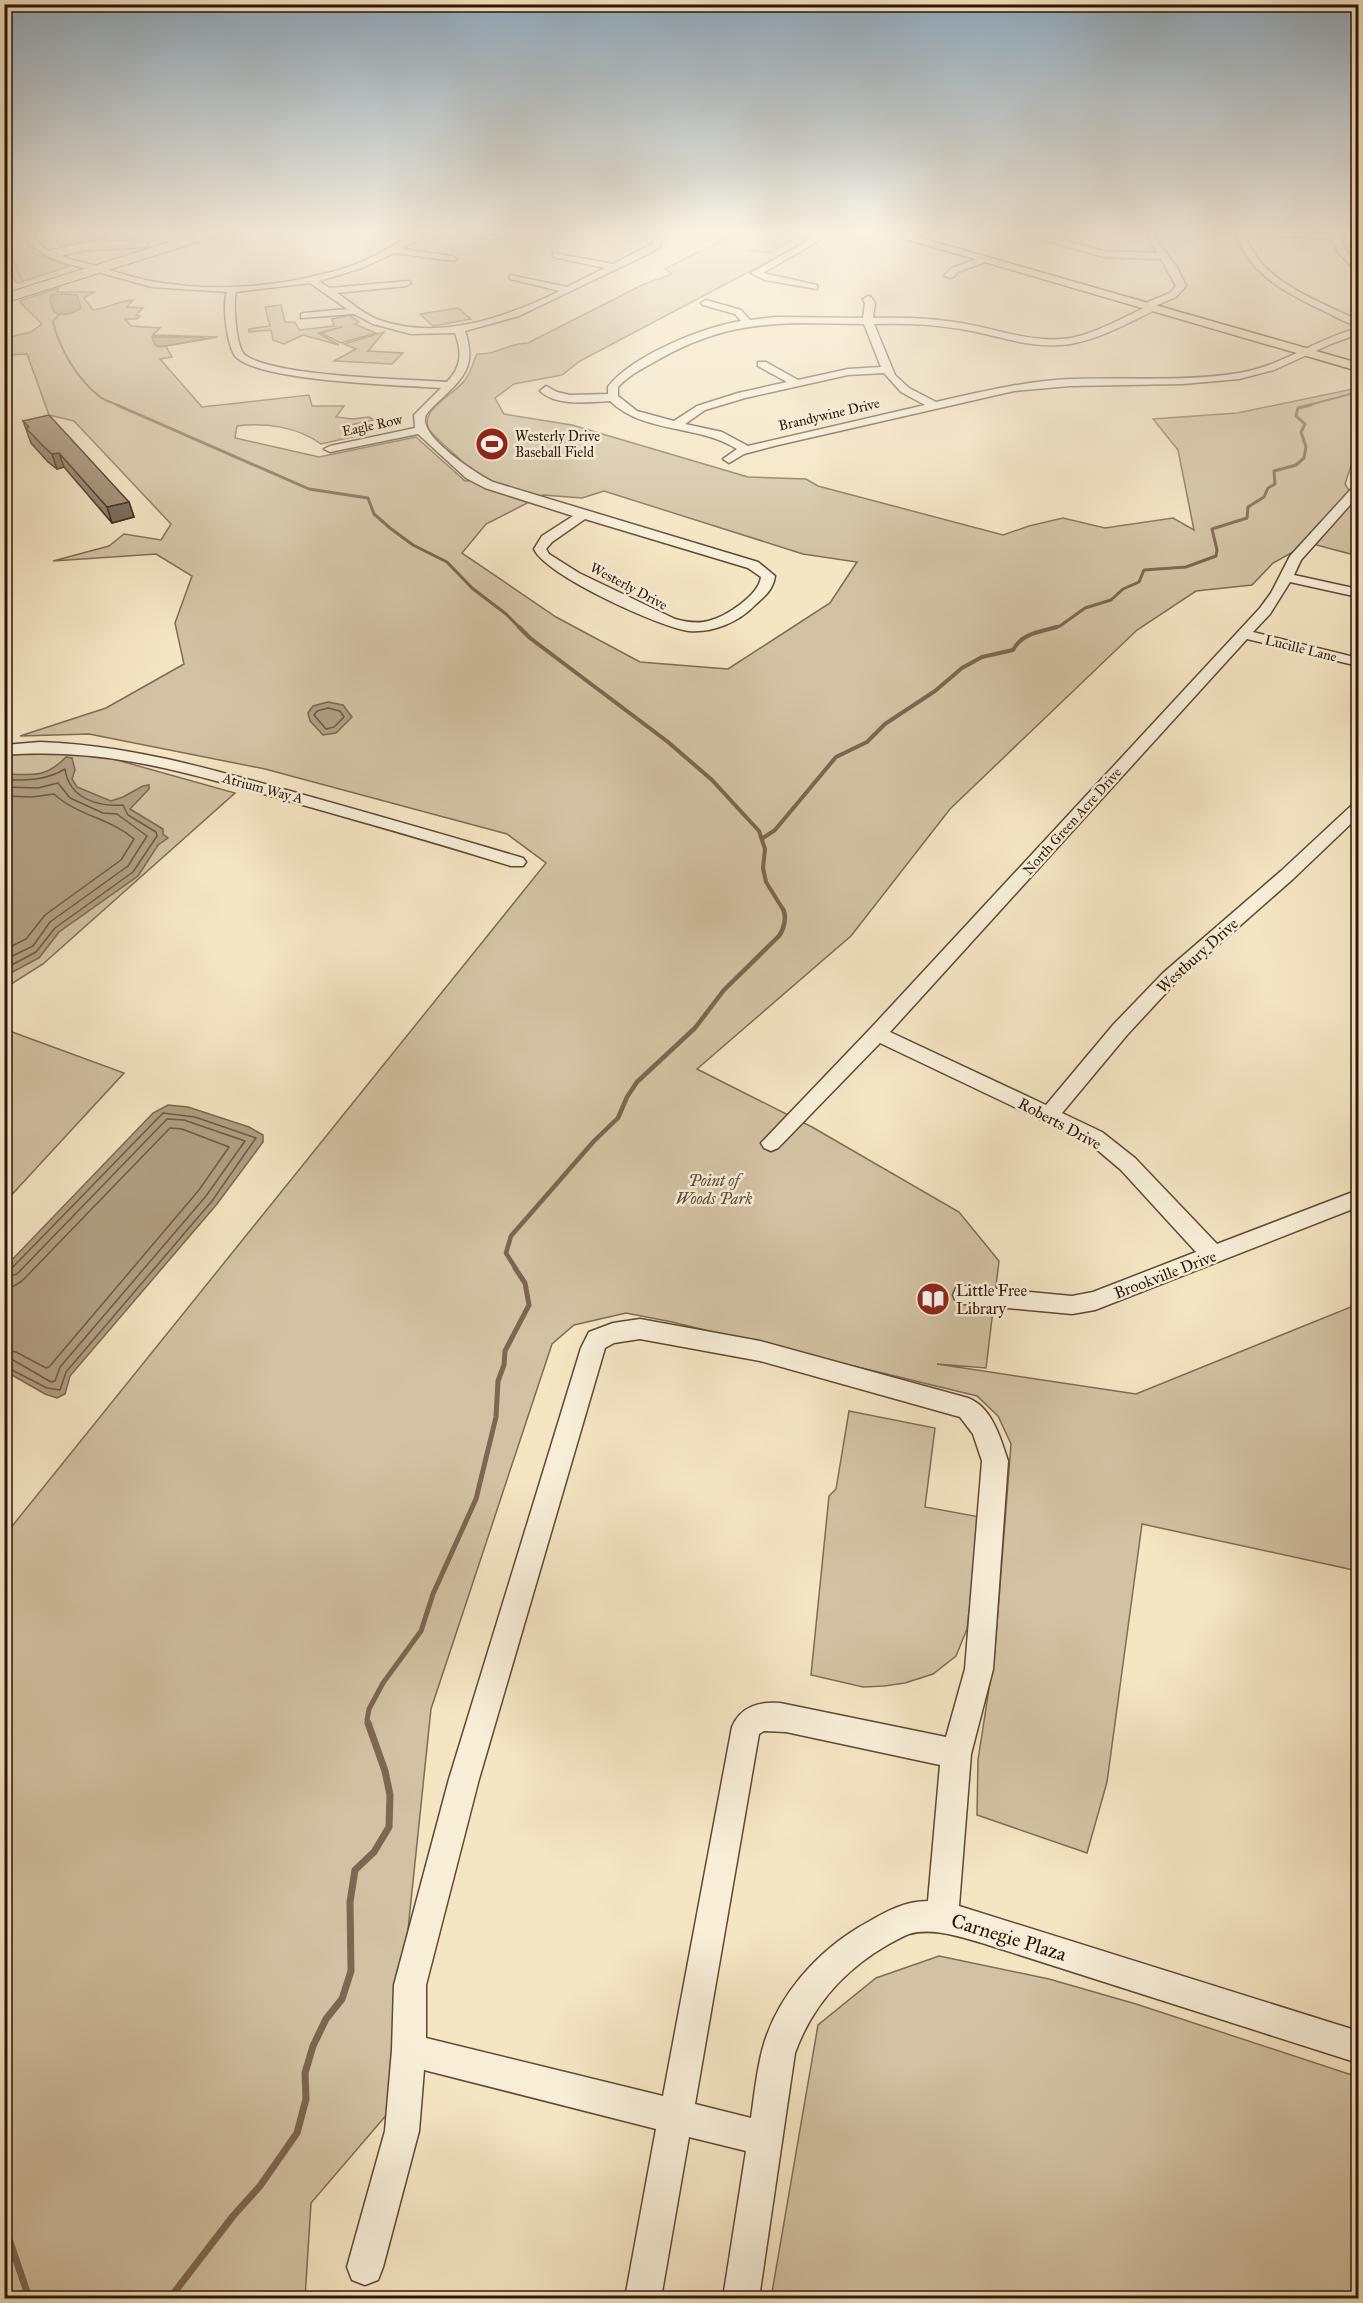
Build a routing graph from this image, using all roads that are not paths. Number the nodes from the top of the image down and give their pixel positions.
1 (233, 337) edge
2 (394, 337) edge
3 (462, 337) edge
4 (694, 337) edge
5 (874, 337) edge
6 (1009, 337) edge
7 (1079, 337) edge
8 (1257, 337) edge
9 (1335, 337) edge
10 (428, 341) dead end
11 (1305, 351) junction
12 (762, 364) dead end
13 (1359, 367) edge
14 (886, 370) junction
15 (796, 383) junction
16 (450, 385) junction
17 (546, 389) dead end
18 (613, 398) junction
19 (933, 405) junction
20 (676, 425) junction
21 (421, 430) junction
22 (330, 449) dead end
23 (747, 450) junction
24 (729, 459) dead end
25 (1359, 489) edge
26 (584, 515) junction
27 (1285, 577) junction
28 (1359, 593) edge
29 (1244, 634) junction
30 (1359, 662) edge
31 (4, 750) edge
32 (1359, 808) edge
33 (517, 862) dead end
34 (877, 1034) junction
35 (1049, 1114) junction
36 (771, 1143) dead end
37 (1359, 1198) edge
38 (1213, 1255) junction
39 (964, 1295) dead end
40 (956, 1754) junction
41 (942, 1917) junction
42 (1359, 2047) edge
43 (409, 2050) junction
44 (675, 2117) junction
45 (765, 2139) junction
46 (365, 2267) dead end
47 (643, 2298) edge
48 (741, 2298) edge

1 - 16 street
2 - 10 street
3 - 16 street
4 - 18 street
5 - 14 street
6 - 7 street
8 - 11 main road
9 - 11 street, Brandywine Drive
11 - 13 main road
11 - 19 street, Brandywine Drive
12 - 15 street
14 - 15 street
14 - 19 street
15 - 20 street
16 - 21 street
17 - 18 street
18 - 20 street
19 - 23 street, Brandywine Drive
20 - 23 street
21 - 22 street, Eagle Row
21 - 26 street, Westerly Drive
23 - 24 street, Brandywine Drive
25 - 27 street, North Green Acre Drive
26 - 26 street, Westerly Drive
27 - 28 street
27 - 29 street, North Green Acre Drive
29 - 30 street, Lucille Lane
29 - 34 street, North Green Acre Drive
31 - 33 street, Atrium Way A
32 - 35 street, Westbury Drive
34 - 35 street, Roberts Drive
34 - 36 street, North Green Acre Drive
35 - 38 street, Roberts Drive
37 - 38 street, Brookville Drive
38 - 39 street, Brookville Drive
40 - 41 street
40 - 43 street
40 - 44 street
41 - 42 street, Carnegie Plaza
41 - 45 street, Carnegie Plaza
43 - 44 street
43 - 46 street
44 - 45 street
44 - 47 street
45 - 48 street, Carnegie Plaza

